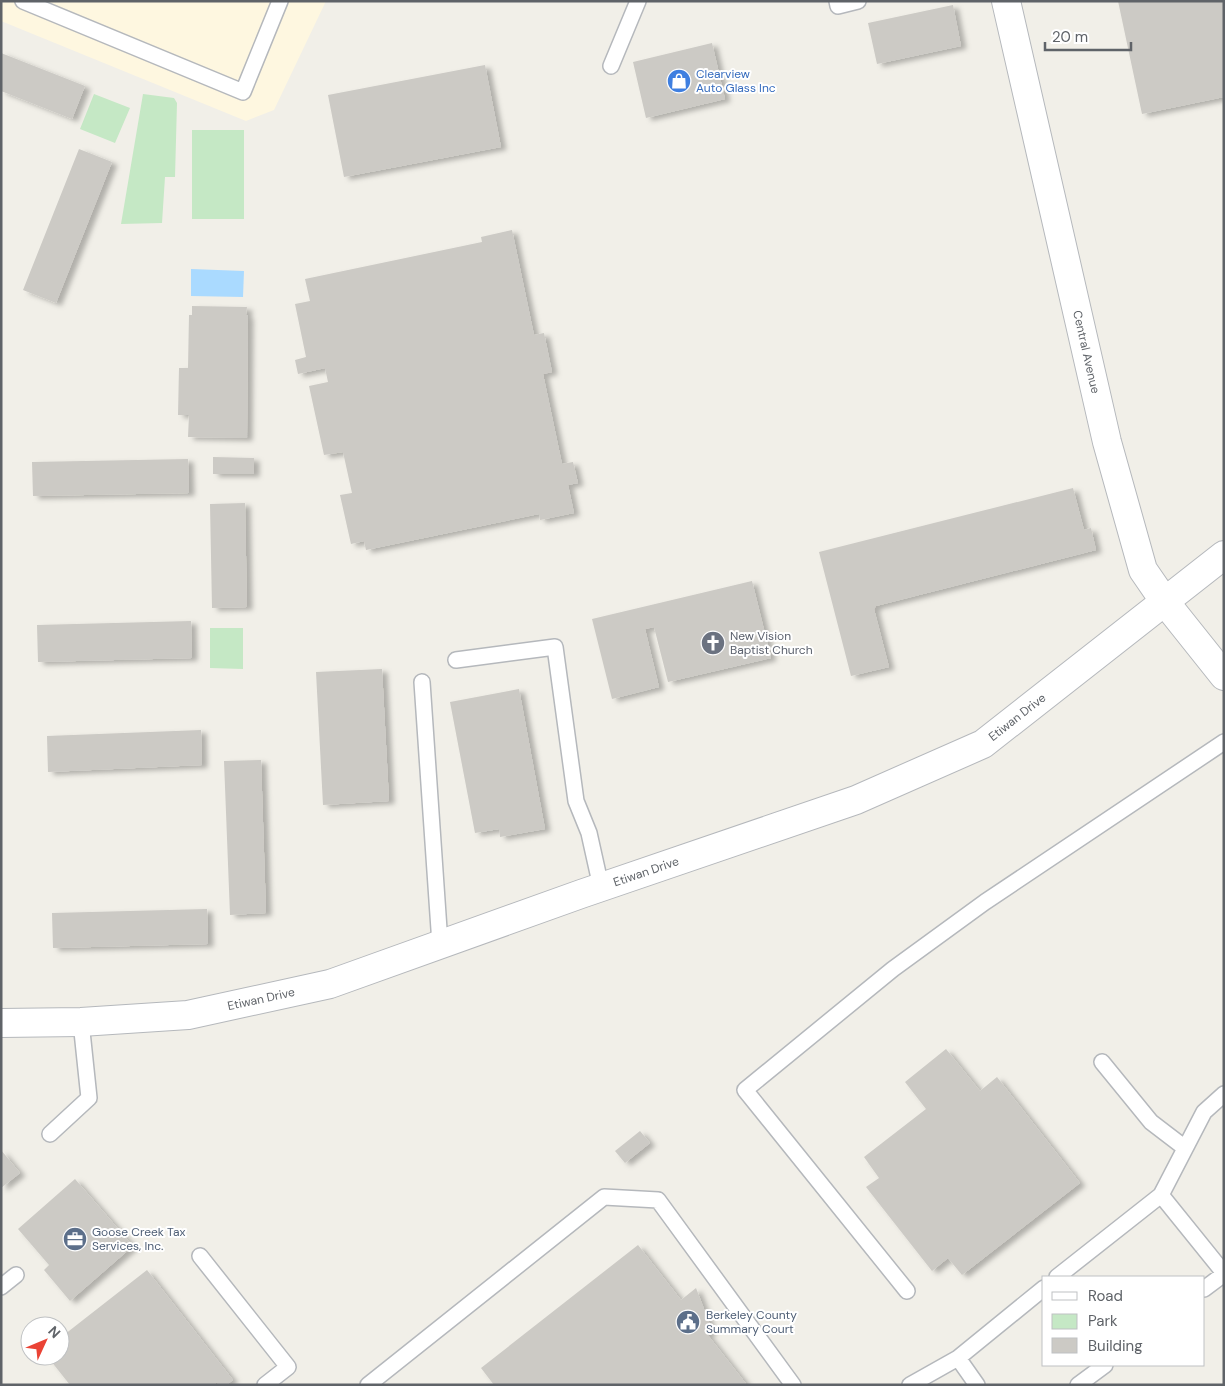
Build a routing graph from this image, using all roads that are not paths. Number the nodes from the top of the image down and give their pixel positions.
1 (23, 1) edge
2 (280, 1) edge
3 (638, 1) edge
4 (837, 1) edge
5 (858, 1) edge
6 (1006, 1) edge
7 (611, 66) dead end
8 (1224, 555) edge
9 (1165, 602) junction
10 (456, 660) dead end
11 (1224, 676) edge
12 (422, 682) dead end
13 (1224, 742) edge
14 (601, 887) junction
15 (440, 944) junction
16 (82, 1022) junction
17 (1, 1023) edge
18 (1102, 1062) dead end
19 (1224, 1094) edge
20 (50, 1134) dead end
21 (1185, 1148) junction
22 (1161, 1195) junction
23 (200, 1256) dead end
24 (1224, 1274) edge
25 (16, 1275) dead end
26 (1058, 1276) edge
27 (1, 1287) edge
28 (1205, 1288) edge
29 (1042, 1290) edge
30 (907, 1291) dead end
31 (958, 1358) junction
32 (1103, 1366) edge
33 (265, 1385) edge
34 (368, 1385) edge
35 (793, 1385) edge
36 (910, 1385) edge
37 (977, 1385) edge
38 (1078, 1385) edge

1 - 2 lane
3 - 7 lane
4 - 5 lane
6 - 9 street, Central Avenue
8 - 9 street, Etiwan Drive
9 - 11 street, Central Avenue
9 - 14 street, Etiwan Drive
10 - 14 lane
12 - 15 lane
13 - 30 lane
14 - 15 street, Etiwan Drive
15 - 16 street, Etiwan Drive
16 - 17 street, Etiwan Drive
16 - 20 lane
18 - 21 lane
19 - 21 lane
21 - 22 lane
22 - 24 lane
22 - 26 lane
23 - 33 lane
24 - 28 lane
25 - 27 lane
29 - 31 lane
31 - 36 lane
31 - 37 lane
32 - 38 lane
34 - 35 lane

